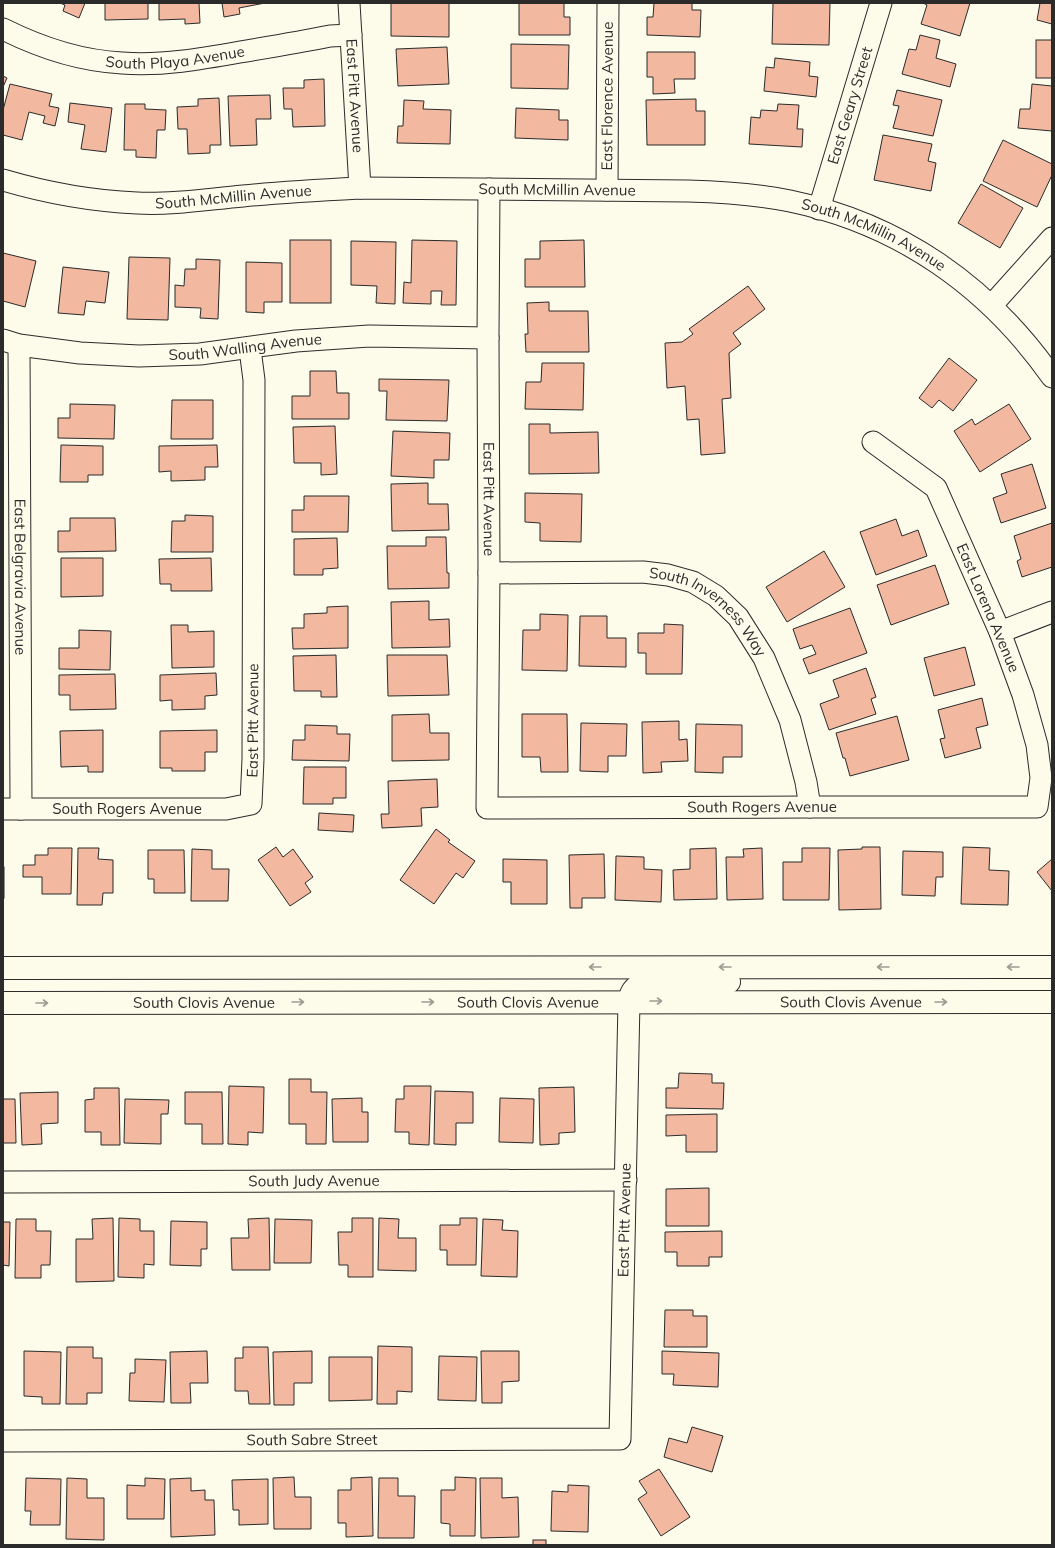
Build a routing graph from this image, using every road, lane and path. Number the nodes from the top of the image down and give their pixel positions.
1 (349, 3) edge
2 (608, 3) edge
3 (881, 3) edge
4 (3, 29) edge
5 (351, 35) junction
6 (3, 180) edge
7 (360, 188) junction
8 (488, 189) junction
9 (607, 190) junction
10 (819, 208) junction
11 (1052, 238) edge
12 (992, 306) junction
13 (488, 338) junction
14 (11, 342) edge
15 (250, 348) junction
16 (1052, 377) edge
17 (873, 442) dead end
18 (490, 573) junction
19 (1052, 612) edge
20 (1000, 632) junction
21 (251, 804) joint
22 (810, 807) junction
23 (1037, 807) joint
24 (487, 808) joint
25 (12, 809) edge
26 (816, 967) junction
27 (1052, 967) edge
28 (3, 968) edge
29 (629, 1001) junction
30 (1052, 1002) edge
31 (3, 1003) edge
32 (626, 1180) junction
33 (3, 1182) edge
34 (620, 1439) joint
35 (3, 1441) edge

1 - 5 street, East Pitt Avenue
2 - 9 street, East Florence Avenue
3 - 10 street, East Geary Street
4 - 5 street, South Playa Avenue
5 - 7 street, East Pitt Avenue
6 - 7 street, South McMillin Avenue
7 - 8 street, South McMillin Avenue
8 - 9 street, South McMillin Avenue
8 - 13 street, East Pitt Avenue
9 - 10 street, South McMillin Avenue
10 - 12 street, South McMillin Avenue
11 - 12 street
12 - 16 street, South McMillin Avenue
13 - 15 street, South Walling Avenue
13 - 18 street, East Pitt Avenue
14 - 15 street, South Walling Avenue
14 - 25 street, East Belgravia Avenue
15 - 21 street, East Pitt Avenue
17 - 20 street, East Lorena Avenue
18 - 22 street, South Inverness Way
18 - 24 street, East Pitt Avenue
19 - 20 street
20 - 23 street, East Lorena Avenue
21 - 25 street, South Rogers Avenue
22 - 23 street, South Rogers Avenue
22 - 24 street, South Rogers Avenue
27 -> 26 main road
26 -> 28 main road
26 - 29 main road
29 -> 30 main road, South Clovis Avenue
31 -> 29 main road, South Clovis Avenue
29 - 32 street, East Pitt Avenue
32 - 33 street, South Judy Avenue
32 - 34 street, East Pitt Avenue
34 - 35 street, South Sabre Street

